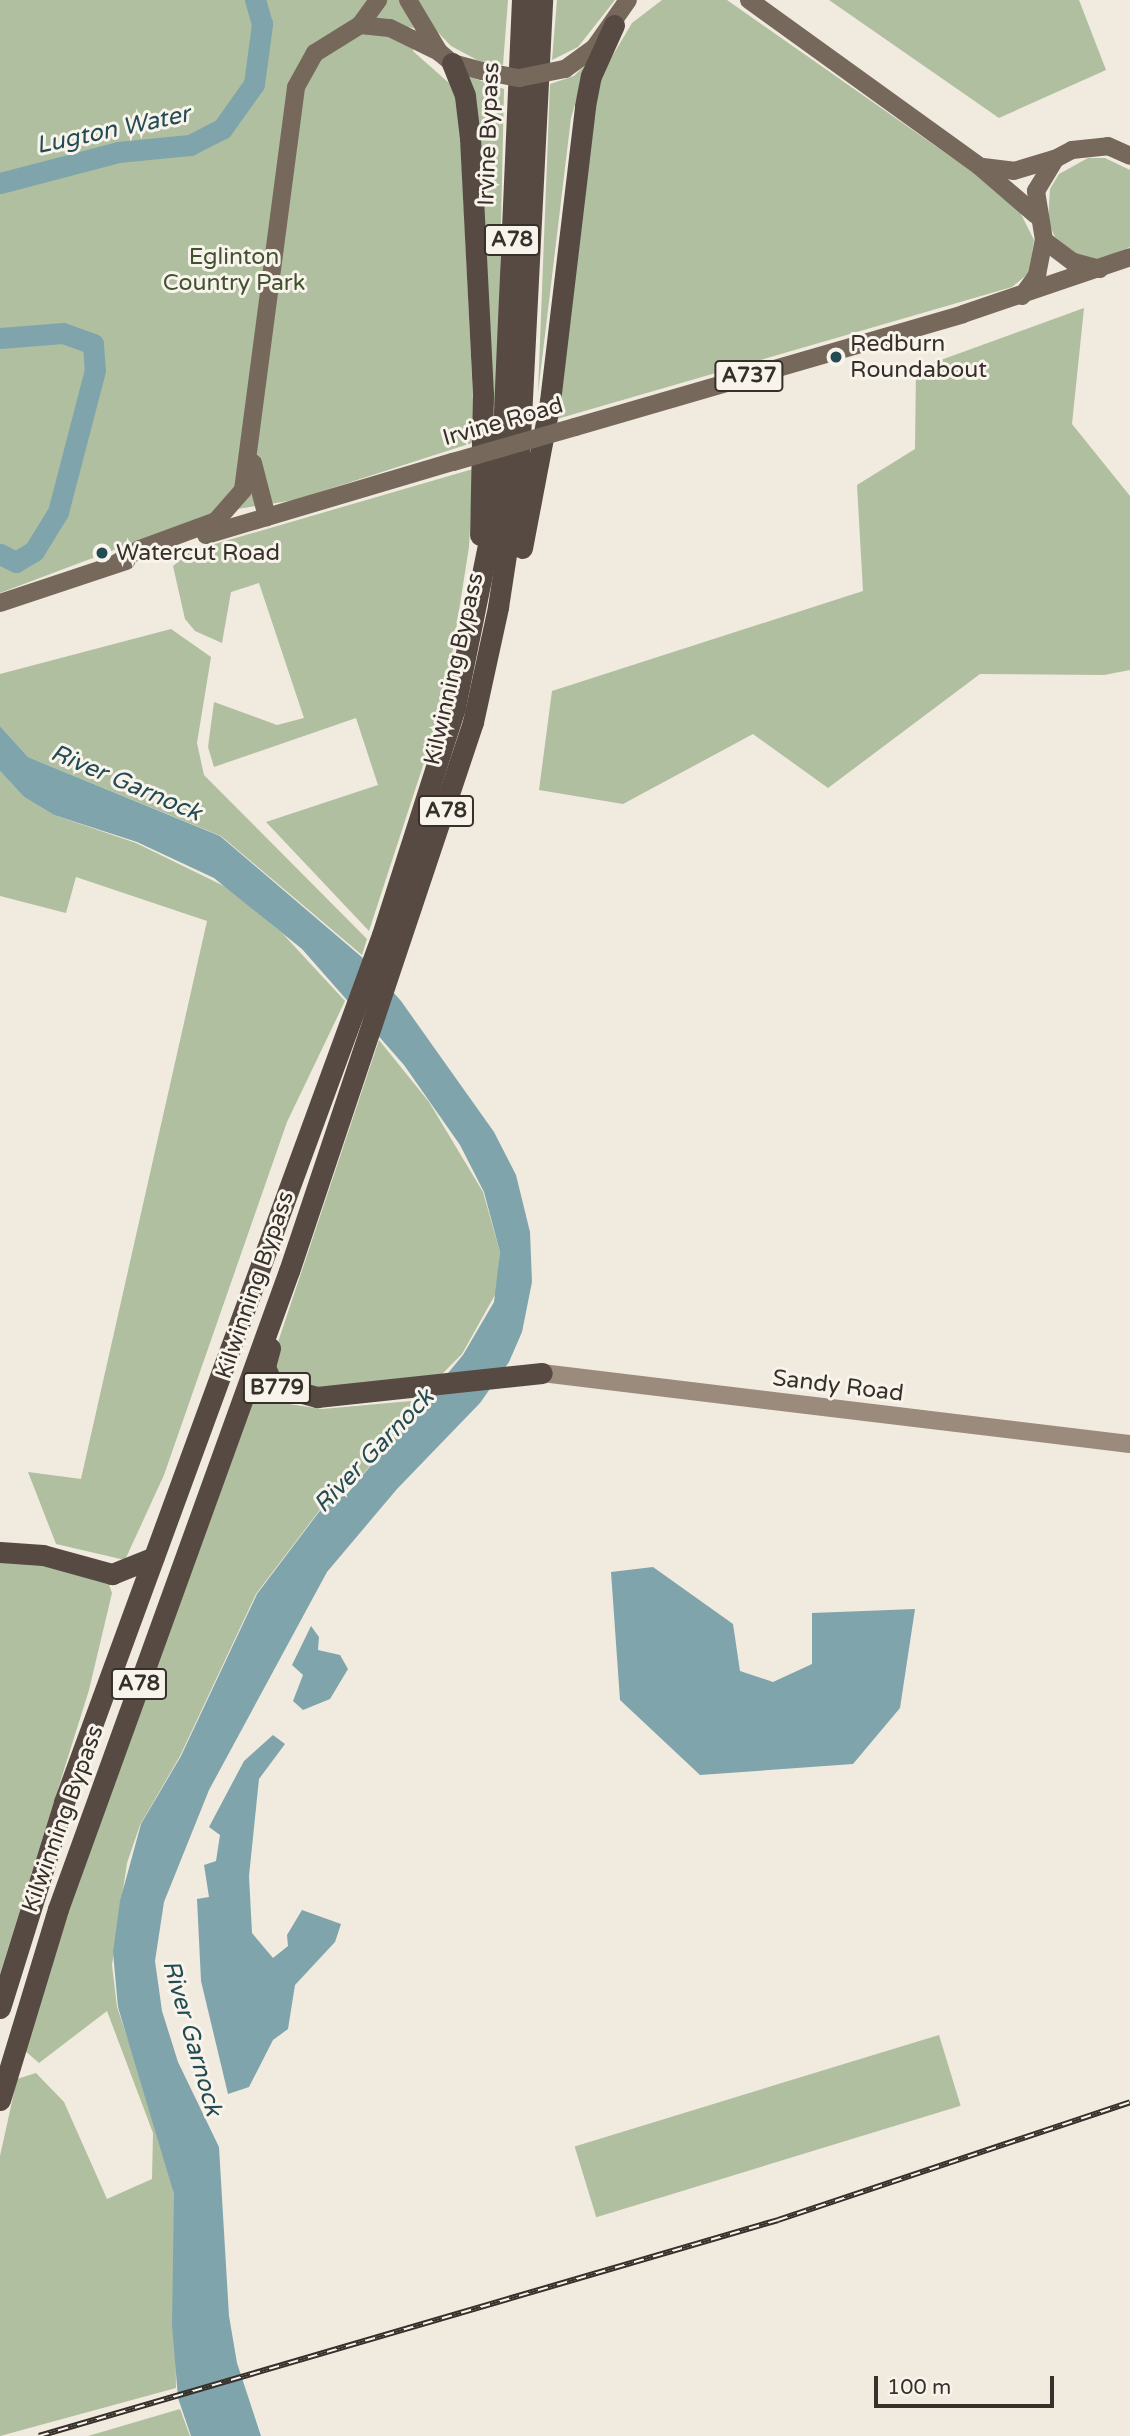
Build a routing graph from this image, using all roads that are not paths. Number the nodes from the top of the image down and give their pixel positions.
1 (378, 0) edge
2 (408, 0) edge
3 (522, 0) edge
4 (542, 0) edge
5 (642, 0) edge
6 (749, 0) edge
7 (622, 12) edge
8 (353, 28) junction
9 (445, 57) junction
10 (1130, 156) edge
11 (1055, 159) junction
12 (979, 166) junction
13 (1036, 215) junction
14 (1044, 240) junction
15 (1130, 257) edge
16 (1100, 269) junction
17 (1022, 296) junction
18 (252, 456) junction
19 (510, 479) junction
20 (243, 490) junction
21 (267, 517) junction
22 (246, 523) junction
23 (116, 564) junction
24 (0, 603) edge
25 (476, 614) junction
26 (485, 670) junction
27 (289, 1271) junction
28 (542, 1373) joint
29 (1130, 1444) edge
30 (0, 1552) edge
31 (154, 1557) junction
32 (112, 1574) junction
33 (129, 1624) junction
34 (0, 2008) edge
35 (0, 2100) edge

1 - 8 main road
2 - 9 main road
3 - 19 highway, Irvine Bypass / A78
4 - 19 highway, Irvine Bypass / A78
5 - 7 main road
6 - 12 main road
7 - 9 main road, bridge
7 - 26 highway
8 - 9 main road
8 - 18 main road
9 - 25 highway
10 - 11 main road
11 - 12 main road
11 - 13 main road
12 - 13 main road
13 - 14 main road
14 - 16 main road
14 - 17 main road
15 - 16 main road, A737
16 - 17 main road, Irvine Road / A737
17 - 21 main road, Irvine Road / A737, bridge
18 - 20 main road
18 - 21 main road
19 - 25 highway, Kilwinning Bypass / A78
19 - 26 highway, Kilwinning Bypass / A78
20 - 22 main road
20 - 23 main road
21 - 22 main road, Irvine Road / A737
22 - 23 main road, Irvine Road / A737
23 - 24 main road, Irvine Road / A737
25 - 31 highway, Kilwinning Bypass / A78
26 - 27 highway, Kilwinning Bypass / A78
27 - 28 highway, B779
27 - 35 highway, Kilwinning Bypass / A78
28 - 29 main road, Sandy Road / B779
30 - 32 highway
31 - 32 highway
31 - 33 highway, Kilwinning Bypass / A78
32 - 33 highway
33 - 34 highway, Kilwinning Bypass / A78

